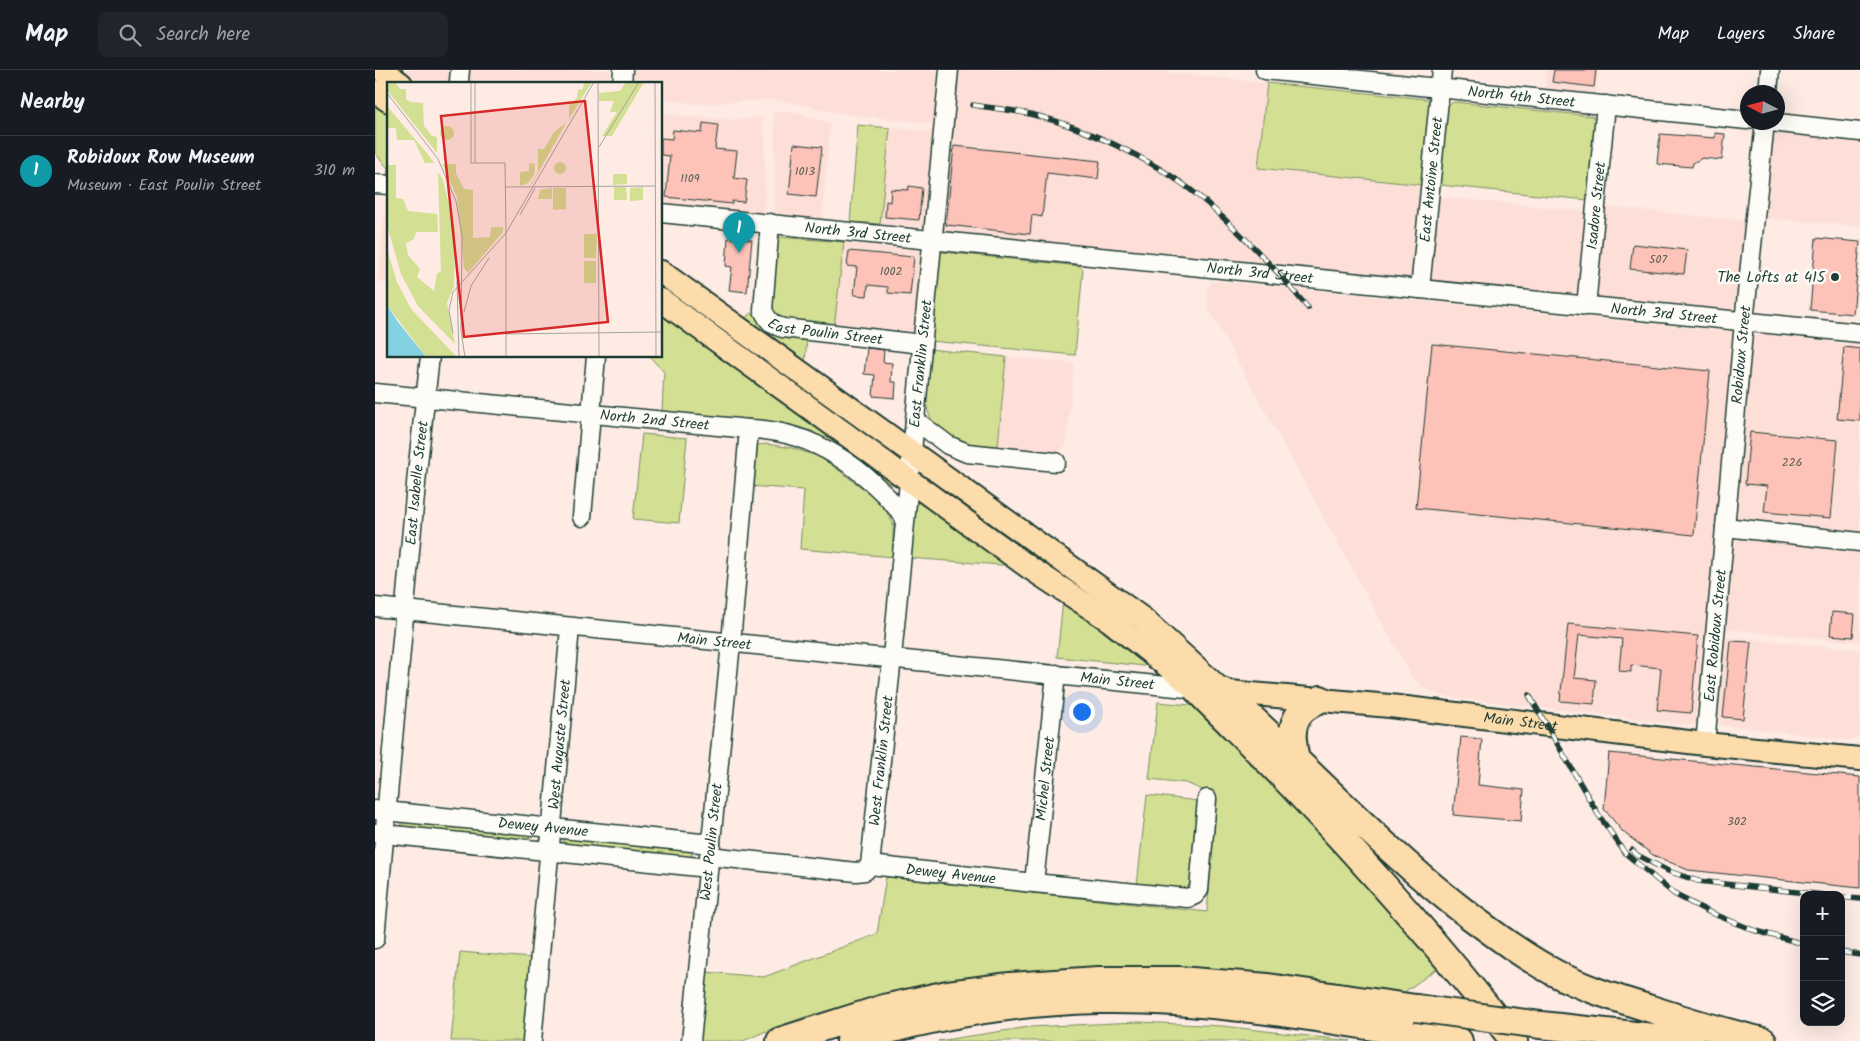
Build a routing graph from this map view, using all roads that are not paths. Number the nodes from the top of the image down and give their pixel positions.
1 (382, 70) edge
2 (949, 70) edge
3 (1275, 70) edge
4 (1442, 70) edge
5 (1770, 70) edge
6 (398, 82) edge
7 (1769, 85) edge
8 (1440, 88) junction
9 (375, 91) edge
10 (387, 100) edge
11 (1606, 105) junction
12 (1740, 119) edge
13 (1785, 124) edge
14 (1764, 130) edge
15 (1860, 132) edge
16 (663, 213) edge
17 (771, 223) junction
18 (933, 240) junction
19 (663, 273) edge
20 (1420, 289) junction
21 (663, 301) edge
22 (1585, 306) junction
23 (1744, 322) junction
24 (1860, 333) edge
25 (922, 344) junction
26 (430, 358) edge
27 (597, 358) edge
28 (375, 393) edge
29 (426, 398) junction
30 (591, 414) junction
31 (915, 420) junction
32 (749, 429) junction
33 (912, 453) junction
34 (1057, 462) dead end
35 (909, 478) junction
36 (582, 517) dead end
37 (905, 518) junction
38 (1725, 527) junction
39 (1860, 542) edge
40 (375, 607) edge
41 (405, 610) junction
42 (570, 628) junction
43 (731, 643) junction
44 (892, 658) junction
45 (1056, 674) junction
46 (1196, 689) junction
47 (1222, 691) junction
48 (1320, 699) junction
49 (1705, 744) junction
50 (1860, 759) edge
51 (1296, 760) junction
52 (1207, 799) dead end
53 (381, 810) edge
54 (551, 828) junction
55 (380, 834) edge
56 (549, 850) junction
57 (709, 856) junction
58 (870, 865) junction
59 (1034, 883) junction
60 (375, 939) edge
61 (1453, 1040) edge
62 (532, 1041) edge
63 (691, 1041) edge
64 (780, 1041) edge
65 (851, 1041) edge
66 (1514, 1041) edge
67 (1690, 1041) edge
68 (1763, 1041) edge

1 - 6 main road
2 - 18 street, East Franklin Street
3 - 8 street, North 4th Street
4 - 8 street, East Antoine Street
5 - 7 street
8 - 11 street, North 4th Street
8 - 20 street, East Antoine Street
9 - 10 main road
11 - 12 street, North 4th Street
11 - 22 street, Isadore Street
13 - 15 street
14 - 23 street, Robidoux Street
16 - 17 street, North 3rd Street
17 - 18 street, North 3rd Street
17 - 25 street, East Poulin Street
18 - 20 street, North 3rd Street
18 - 25 street, East Franklin Street
19 - 33 main road
20 - 22 street, North 3rd Street
21 - 35 main road
22 - 23 street, North 3rd Street
23 - 24 street, North 3rd Street
23 - 38 street, Robidoux Street
25 - 31 street, East Franklin Street
26 - 29 street, East Isabelle Street
27 - 30 street
28 - 29 street, North 2nd Street
29 - 30 street, North 2nd Street
29 - 41 street, East Isabelle Street
30 - 32 street, North 2nd Street
30 - 36 street
31 - 33 street, East Franklin Street
31 - 34 street
32 - 37 street, North 2nd Street
32 - 43 street
33 - 35 street, East Franklin Street
33 - 47 main road
35 - 37 street, East Franklin Street
35 - 46 main road
37 - 44 street, East Franklin Street
38 - 39 street
38 - 49 street, East Robidoux Street
40 - 41 street, Main Street
41 - 42 street, Main Street
41 - 53 street, East Isabelle Street
42 - 43 street, Main Street
42 - 54 street, West Auguste Street
43 - 44 street, Main Street
43 - 57 street, West Poulin Street
44 - 45 street, Main Street
44 - 58 street, West Franklin Street
45 - 46 street, Main Street
45 - 59 street, Michel Street
46 - 47 main road, Main Street
46 - 66 highway
47 - 48 main road, Main Street
47 - 51 highway
48 - 49 main road, Main Street
48 - 51 highway
49 - 50 main road, Main Street
51 - 68 highway
52 - 59 street, Dewey Avenue
53 - 54 street, Dewey Avenue
53 - 55 street, East Isabelle Street
54 - 56 street, West Auguste Street
54 - 57 street, Dewey Avenue
55 - 56 street, Dewey Avenue
55 - 60 street, East Isabelle Street
56 - 57 street, Dewey Avenue
56 - 62 street, West Auguste Street
57 - 58 street, Dewey Avenue
57 - 63 street, West Poulin Street
58 - 59 street, Dewey Avenue
61 - 65 highway
64 - 67 highway, bridge

